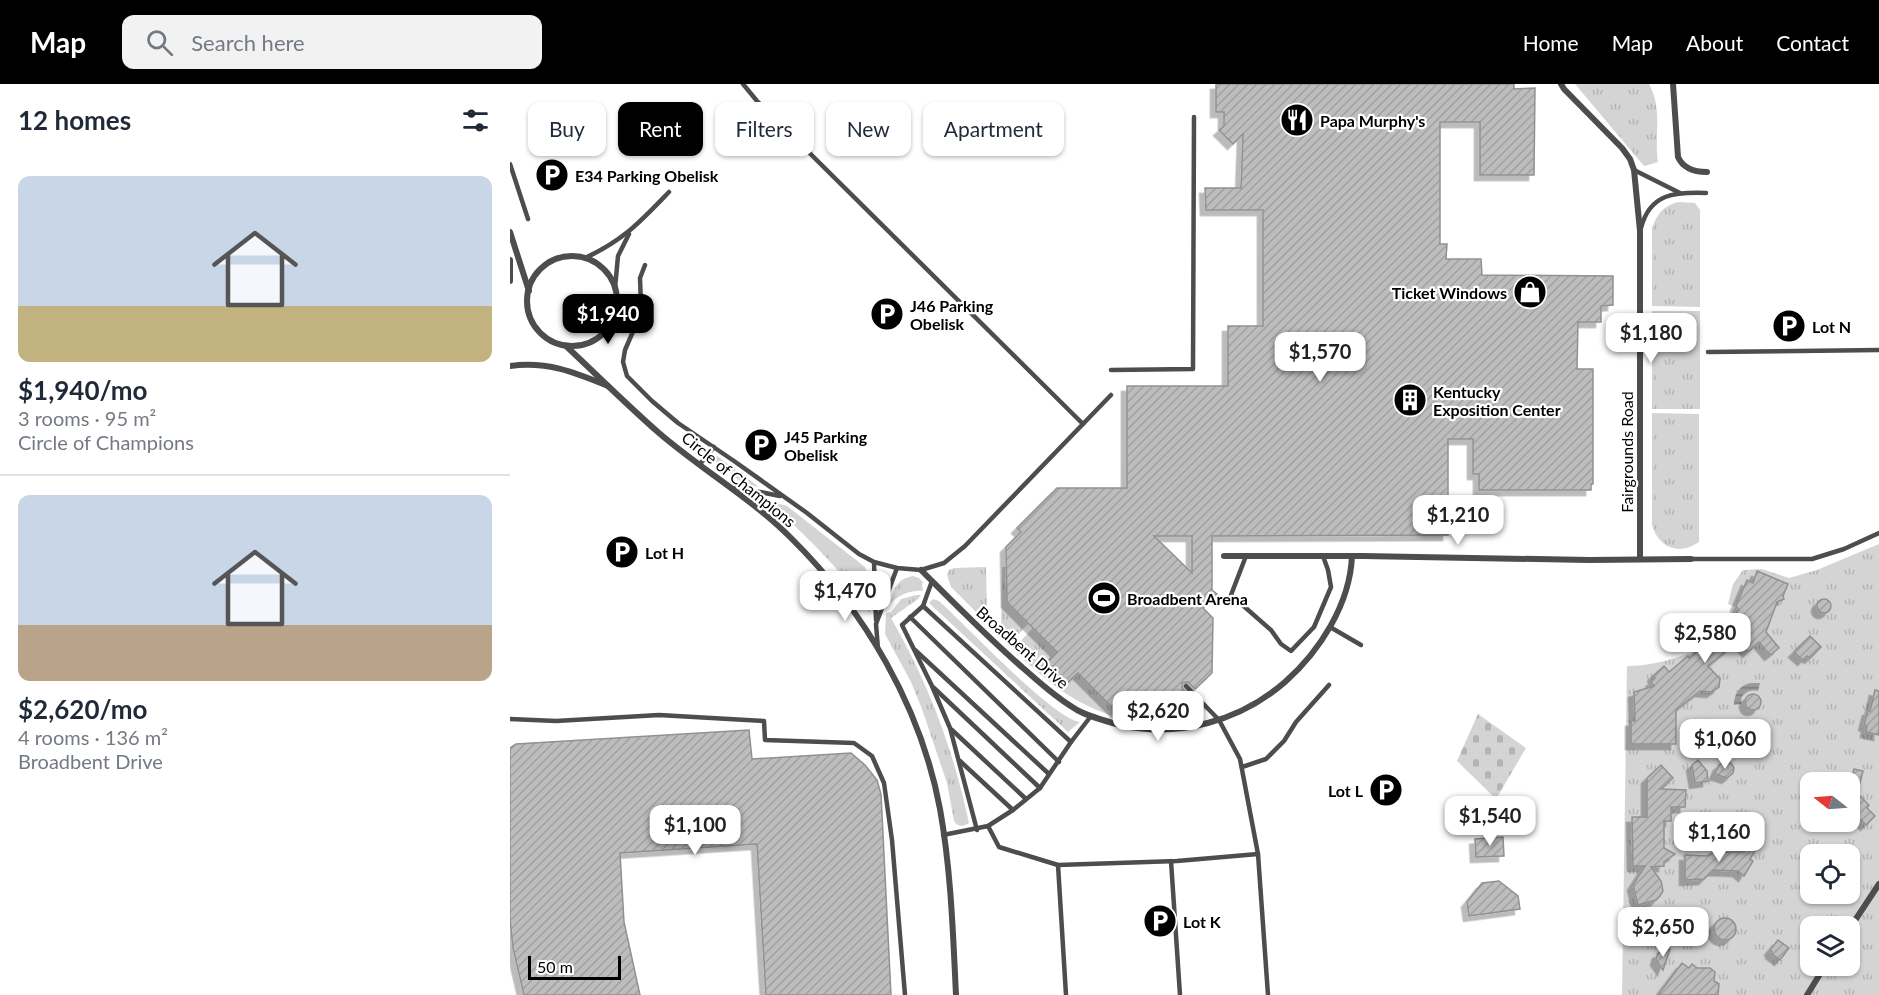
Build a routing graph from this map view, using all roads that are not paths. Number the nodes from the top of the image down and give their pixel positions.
1 (743, 84) edge
2 (1562, 84) edge
3 (1673, 84) edge
4 (1194, 117) dead end
5 (510, 164) edge
6 (1634, 170) junction
7 (1707, 172) dead end
8 (669, 192) dead end
9 (1680, 193) junction
10 (1706, 193) dead end
11 (528, 219) dead end
12 (630, 231) junction
13 (1640, 231) junction
14 (510, 232) edge
15 (585, 258) junction
16 (510, 260) edge
17 (645, 265) dead end
18 (510, 281) edge
19 (615, 288) junction
20 (529, 291) junction
21 (566, 346) junction
22 (1879, 351) edge
23 (1708, 352) dead end
24 (510, 366) edge
25 (1111, 370) dead end
26 (612, 388) junction
27 (1111, 395) dead end
28 (1083, 424) junction
29 (714, 447) junction
30 (700, 464) junction
31 (725, 485) junction
32 (783, 496) junction
33 (1879, 533) edge
34 (1224, 556) dead end
35 (1246, 556) junction
36 (1323, 556) junction
37 (1352, 556) junction
38 (1640, 559) junction
39 (1692, 559) joint
40 (873, 562) junction
41 (897, 568) junction
42 (921, 570) junction
43 (932, 581) junction
44 (923, 606) junction
45 (910, 617) junction
46 (876, 624) junction
47 (1330, 627) junction
48 (1361, 645) dead end
49 (913, 648) junction
50 (878, 649) junction
51 (1329, 685) dead end
52 (932, 686) junction
53 (1186, 686) dead end
54 (1091, 716) junction
55 (510, 719) edge
56 (1219, 720) junction
57 (950, 728) junction
58 (1071, 742) junction
59 (959, 760) junction
60 (1059, 762) junction
61 (1242, 767) junction
62 (1049, 774) junction
63 (1040, 788) junction
64 (1026, 800) junction
65 (1013, 810) junction
66 (988, 826) junction
67 (977, 830) junction
68 (944, 835) junction
69 (1258, 854) junction
70 (1171, 861) junction
71 (1058, 865) junction
72 (1879, 884) edge
73 (1858, 916) edge
74 (1819, 976) edge
75 (905, 995) edge
76 (956, 995) edge
77 (1066, 995) edge
78 (1180, 995) edge
79 (1268, 995) edge
80 (1807, 995) edge

1 - 28 lane
2 - 6 street, Fairgrounds Road
3 - 7 street
4 - 25 lane
5 - 11 lane
6 - 9 lane
6 - 13 street, Fairgrounds Road
8 - 12 lane
9 - 10 lane
9 - 13 lane
12 - 15 lane
12 - 19 lane
13 - 38 street, Fairgrounds Road
14 - 20 street
15 - 19 street
15 - 20 street
16 - 18 street
17 - 29 lane
19 - 21 street
20 - 21 street
21 - 26 street, Circle of Champions
22 - 23 lane
24 - 26 street
26 - 30 street, Circle of Champions
27 - 28 lane
28 - 42 lane
29 - 30 lane
29 - 32 lane
30 - 31 street, Circle of Champions
31 - 32 lane
31 - 50 street, Circle of Champions
32 - 40 lane
33 - 39 lane
34 - 35 street
35 - 36 street
35 - 36 lane
36 - 37 street
37 - 38 street
37 - 47 street, Broadbent Drive
38 - 39 street
40 - 41 lane
40 - 46 lane
41 - 42 lane
41 - 46 lane
42 - 43 street, Broadbent Drive
43 - 44 lane
43 - 54 street, Broadbent Drive
44 - 45 lane
44 - 58 lane
45 - 49 lane
45 - 60 lane
46 - 50 lane
47 - 48 lane
47 - 56 street, Broadbent Drive
49 - 52 lane
49 - 62 lane
50 - 68 street, Circle of Champions
51 - 61 lane
52 - 57 lane
52 - 63 lane
53 - 56 lane
54 - 56 street, Broadbent Drive
54 - 58 lane
55 - 75 lane
56 - 61 lane
57 - 59 lane
57 - 64 lane
58 - 60 lane
59 - 65 lane
59 - 67 lane
60 - 62 lane
61 - 69 lane
62 - 63 lane
63 - 64 lane
64 - 65 lane
65 - 66 lane
66 - 67 lane
66 - 71 lane
67 - 68 lane
68 - 76 street, Circle of Champions
69 - 70 lane
69 - 79 lane
70 - 71 lane
70 - 78 lane
71 - 77 lane
72 - 73 street
74 - 80 street

